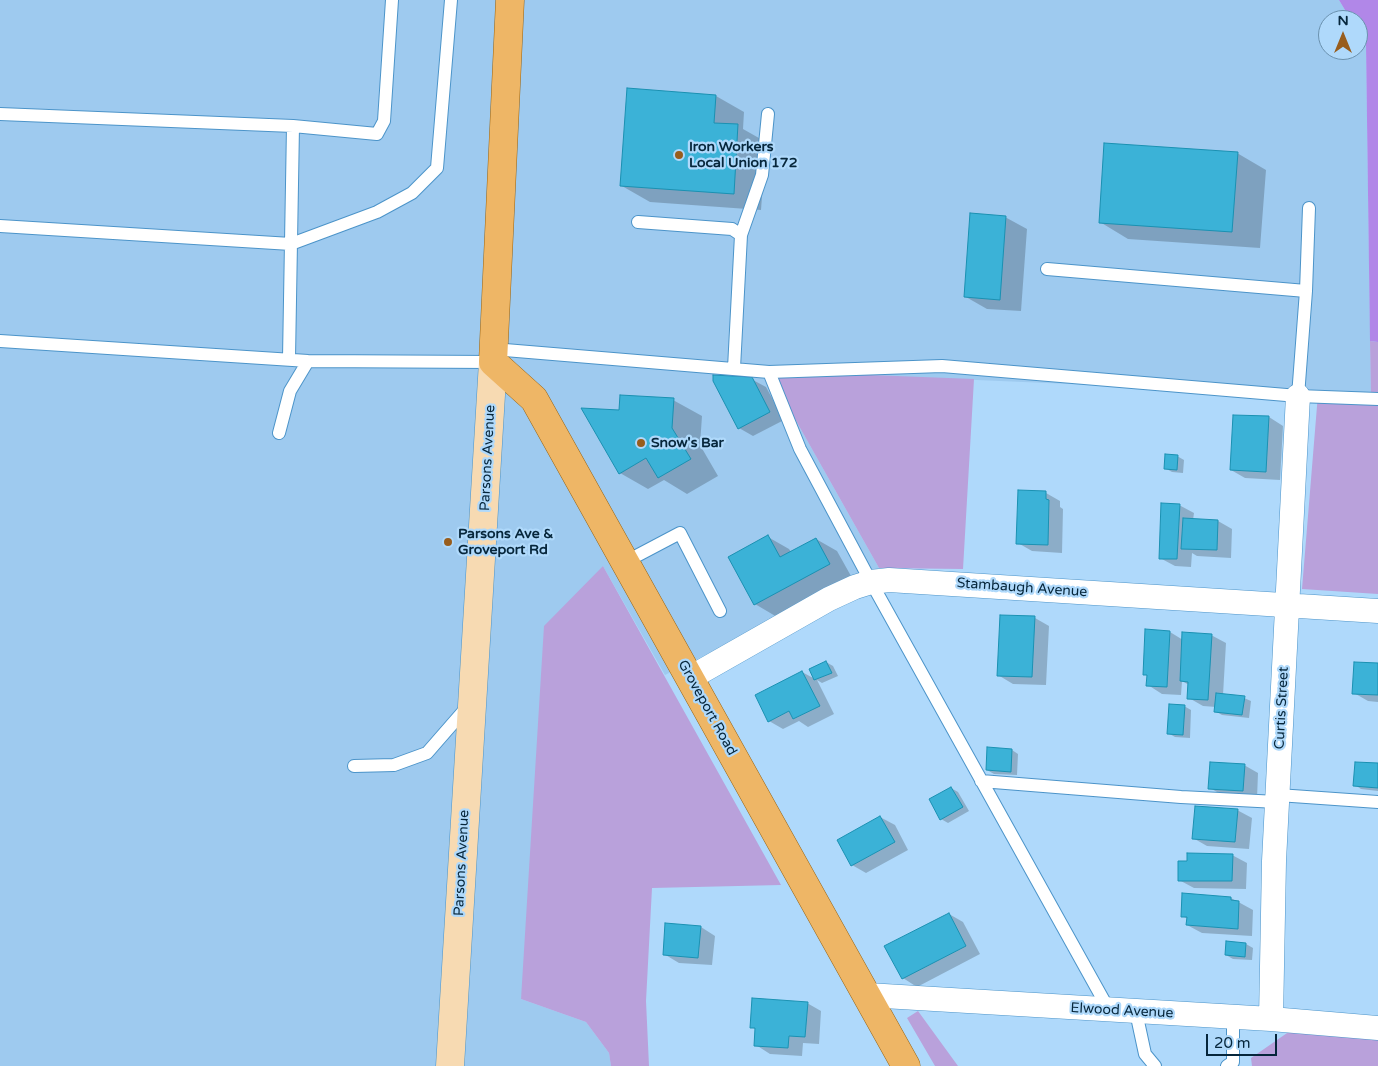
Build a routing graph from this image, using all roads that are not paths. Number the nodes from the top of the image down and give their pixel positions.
1 (392, 0) edge
2 (450, 0) edge
3 (510, 0) edge
4 (0, 114) edge
5 (768, 114) dead end
6 (293, 126) junction
7 (1309, 208) dead end
8 (638, 222) dead end
9 (0, 226) edge
10 (740, 235) junction
11 (291, 244) junction
12 (1047, 268) dead end
13 (1306, 292) junction
14 (0, 341) edge
15 (493, 356) junction
16 (289, 358) junction
17 (308, 361) junction
18 (734, 368) junction
19 (769, 372) junction
20 (1298, 396) junction
21 (1378, 399) edge
22 (279, 433) dead end
23 (625, 562) junction
24 (871, 582) junction
25 (1288, 605) junction
26 (720, 611) dead end
27 (1378, 611) edge
28 (690, 678) junction
29 (472, 700) junction
30 (354, 766) dead end
31 (981, 781) junction
32 (1277, 798) junction
33 (1378, 802) edge
34 (867, 995) junction
35 (1109, 1010) junction
36 (1136, 1012) junction
37 (1233, 1017) junction
38 (1271, 1019) junction
39 (1378, 1028) edge
40 (450, 1066) edge
41 (906, 1066) edge
42 (1155, 1066) edge
43 (1227, 1066) edge

1 - 6 lane
2 - 11 lane
3 - 15 main road, Parsons Avenue
4 - 6 lane
5 - 10 lane
6 - 11 lane
7 - 13 lane
8 - 10 lane
9 - 11 lane
10 - 18 lane
11 - 16 lane
12 - 13 lane
13 - 20 lane
14 - 16 lane
15 - 17 lane
15 - 18 lane
15 - 23 main road, Groveport Road
15 - 29 street, Parsons Avenue
16 - 17 lane
17 - 22 lane
18 - 19 lane
19 - 20 lane
19 - 24 lane
20 - 21 lane
20 - 25 street, Curtis Street
23 - 26 lane
23 - 28 main road, Groveport Road
24 - 25 street, Stambaugh Avenue
24 - 28 street, Stambaugh Avenue
24 - 31 lane
25 - 27 street, Stambaugh Avenue
25 - 32 street, Curtis Street
28 - 34 main road, Groveport Road
29 - 30 lane
29 - 40 street, Parsons Avenue
31 - 32 lane
31 - 35 lane
32 - 33 lane
32 - 38 street, Curtis Street
34 - 35 street, Elwood Avenue
34 - 41 main road, Groveport Road
35 - 36 street, Elwood Avenue
36 - 37 street, Elwood Avenue
36 - 42 lane
37 - 38 street, Elwood Avenue
37 - 43 lane
38 - 39 street, Elwood Avenue

